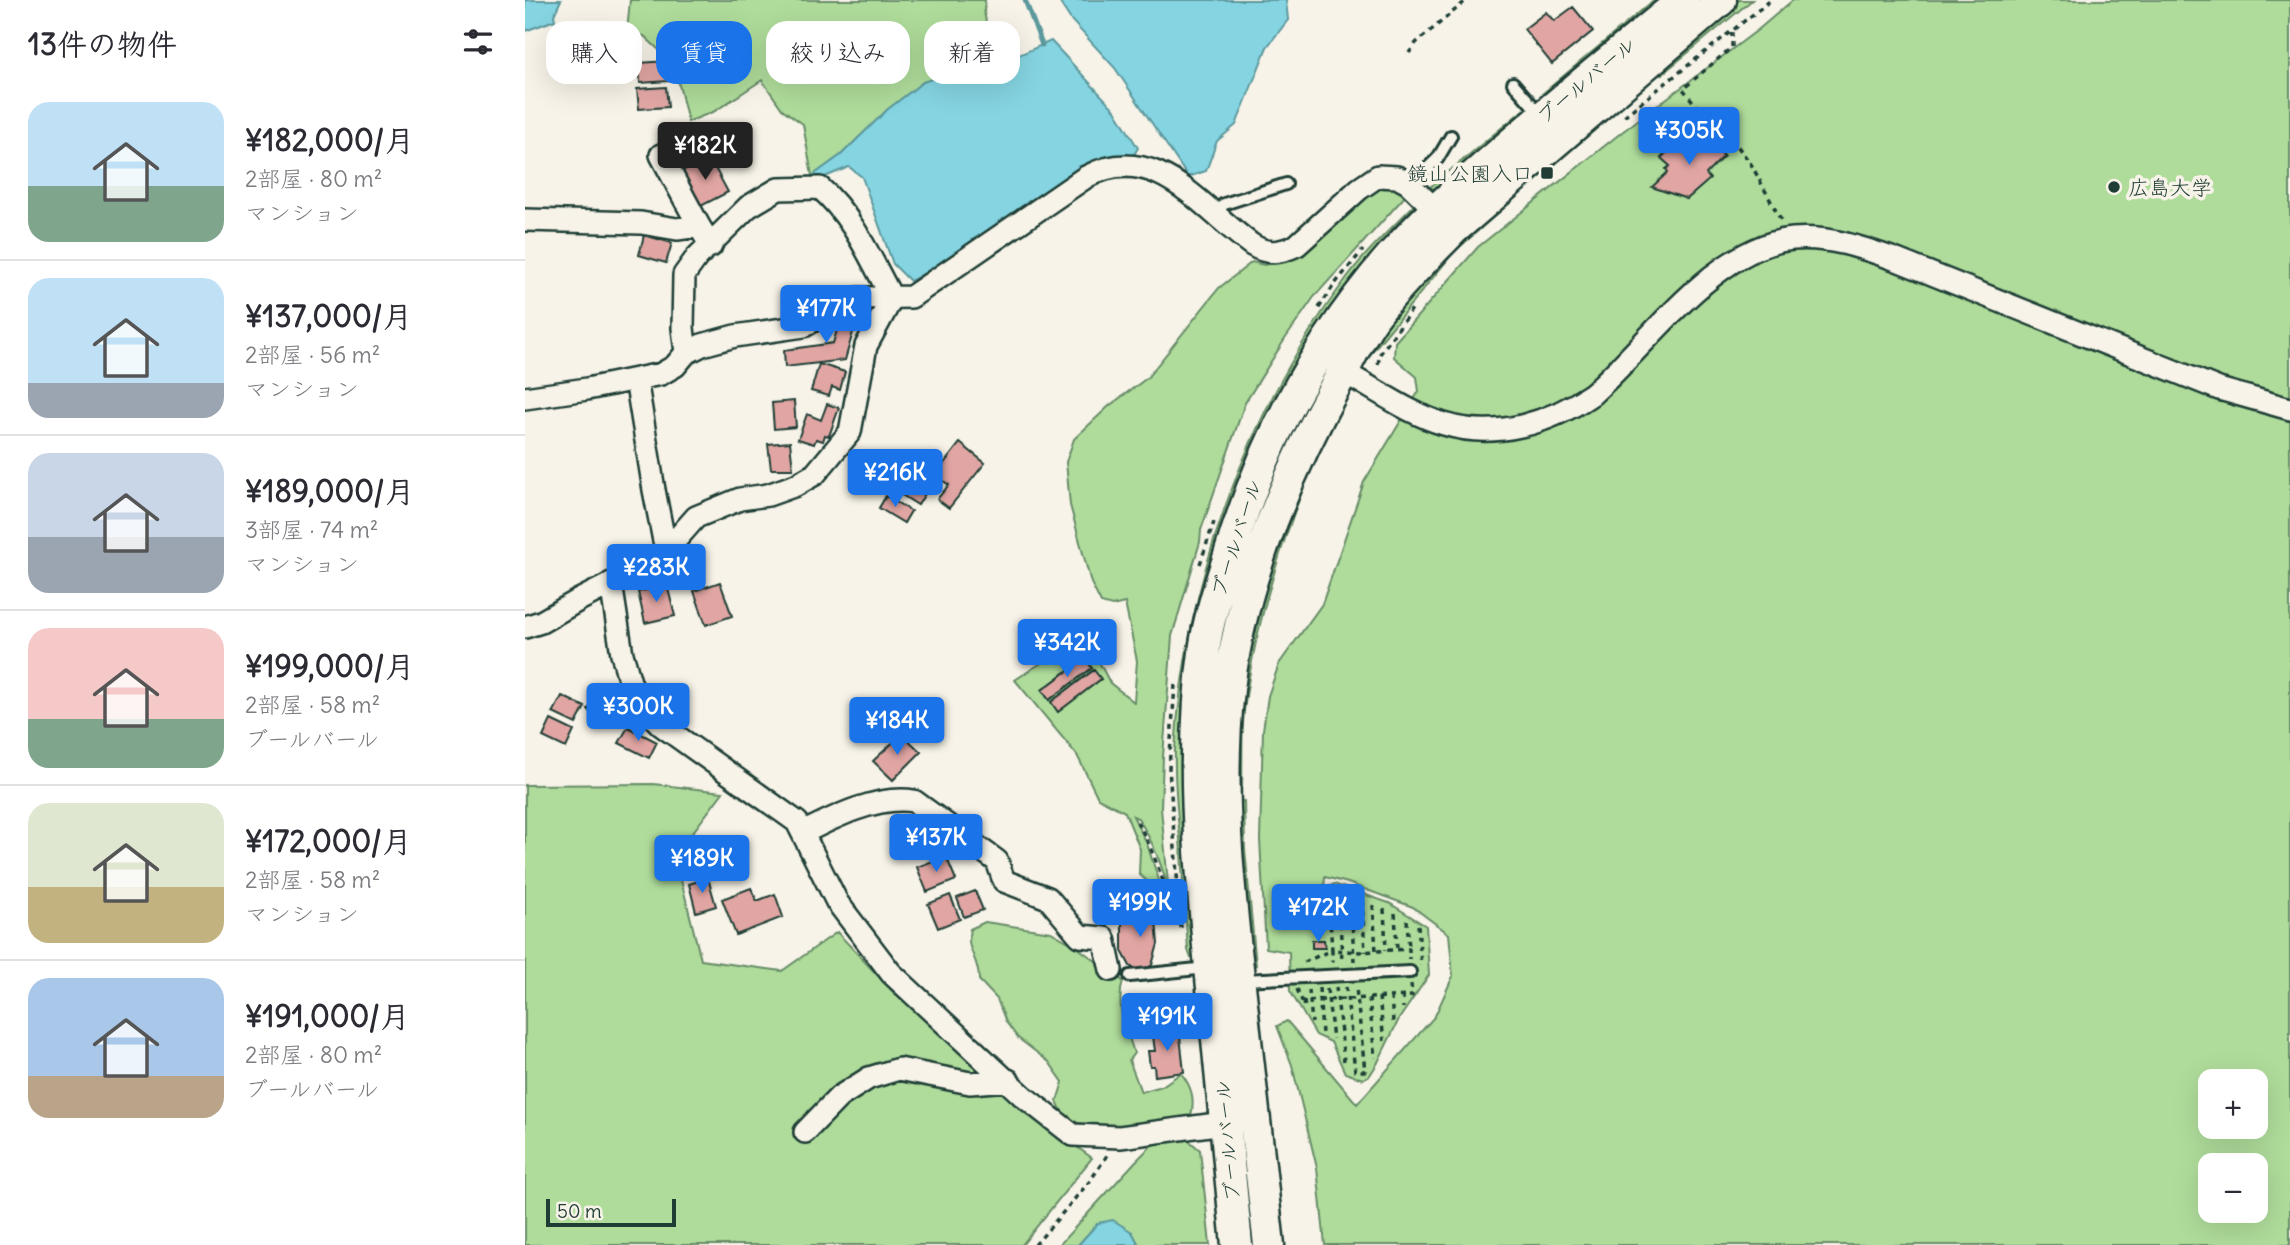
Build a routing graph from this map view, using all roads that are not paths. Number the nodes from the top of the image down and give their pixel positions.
1 (1683, 0) edge
2 (1721, 0) edge
3 (1513, 83) dead end
4 (1542, 116) junction
5 (1451, 136) dead end
6 (661, 155) dead end
7 (1286, 184) dead end
8 (1410, 184) junction
9 (1215, 215) junction
10 (1445, 219) junction
11 (525, 220) edge
12 (699, 226) junction
13 (711, 246) junction
14 (892, 298) junction
15 (685, 353) junction
16 (1343, 372) junction
17 (636, 379) junction
18 (525, 398) edge
19 (2290, 409) edge
20 (666, 551) junction
21 (611, 583) junction
22 (525, 627) edge
23 (803, 833) junction
24 (1198, 969) junction
25 (1411, 972) dead end
26 (1121, 973) joint
27 (1239, 980) junction
28 (1009, 1080) junction
29 (1255, 1119) junction
30 (1225, 1122) junction
31 (805, 1132) dead end
32 (1237, 1245) edge
33 (1269, 1245) edge

1 - 4 street, ブールバール
2 - 10 street
3 - 4 lane
4 - 10 street, ブールバール
5 - 8 lane
6 - 12 street
7 - 9 lane
8 - 9 street
8 - 10 street
9 - 14 street
10 - 16 street
10 - 24 street, ブールバール
11 - 12 street
12 - 13 street
13 - 14 street
13 - 15 street
14 - 15 street
14 - 20 street
15 - 17 street
16 - 19 street
16 - 27 street
17 - 18 street
17 - 20 street
20 - 21 street
21 - 22 street
21 - 23 street
23 - 26 street
23 - 28 street
24 - 26 lane
24 - 30 street, ブールバール
25 - 27 lane
27 - 29 street
28 - 30 street
28 - 31 street
29 - 30 street
29 - 33 street
30 - 32 street, ブールバール

